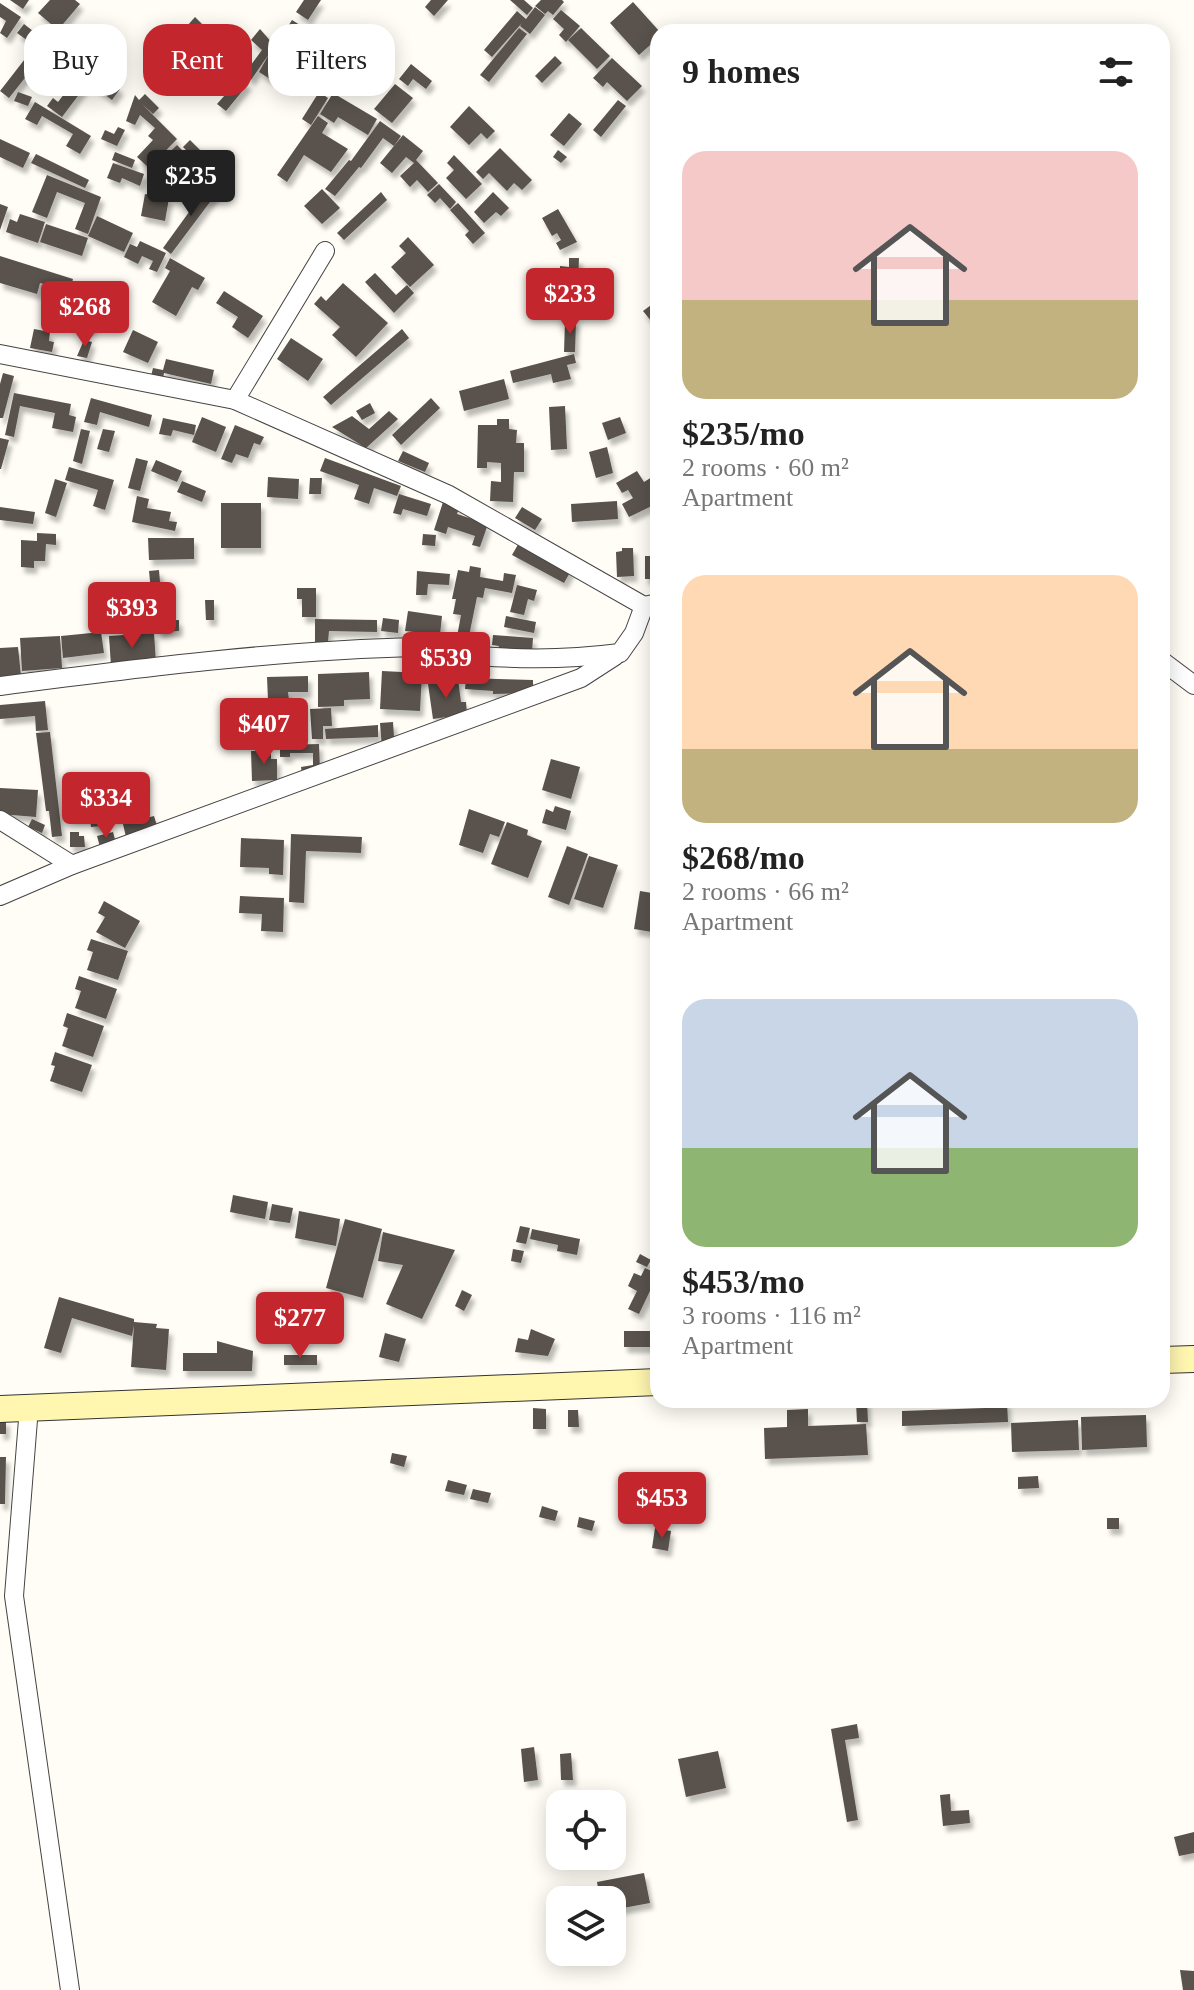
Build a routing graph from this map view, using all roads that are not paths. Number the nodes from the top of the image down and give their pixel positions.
1 (325, 251) dead end
2 (0, 354) edge
3 (235, 400) junction
4 (650, 603) edge
5 (650, 606) edge
6 (620, 653) junction
7 (1170, 667) edge
8 (1194, 685) edge
9 (0, 686) edge
10 (0, 820) edge
11 (72, 865) junction
12 (0, 896) edge
13 (1194, 1359) edge
14 (1170, 1360) edge
15 (650, 1382) edge
16 (29, 1407) junction
17 (0, 1409) edge
18 (70, 1990) edge

1 - 3 street
2 - 3 street
3 - 4 street
5 - 6 street
6 - 9 street
6 - 11 street
7 - 8 street
10 - 11 street
11 - 12 street
13 - 14 main road
15 - 16 main road
16 - 17 main road
16 - 18 street

